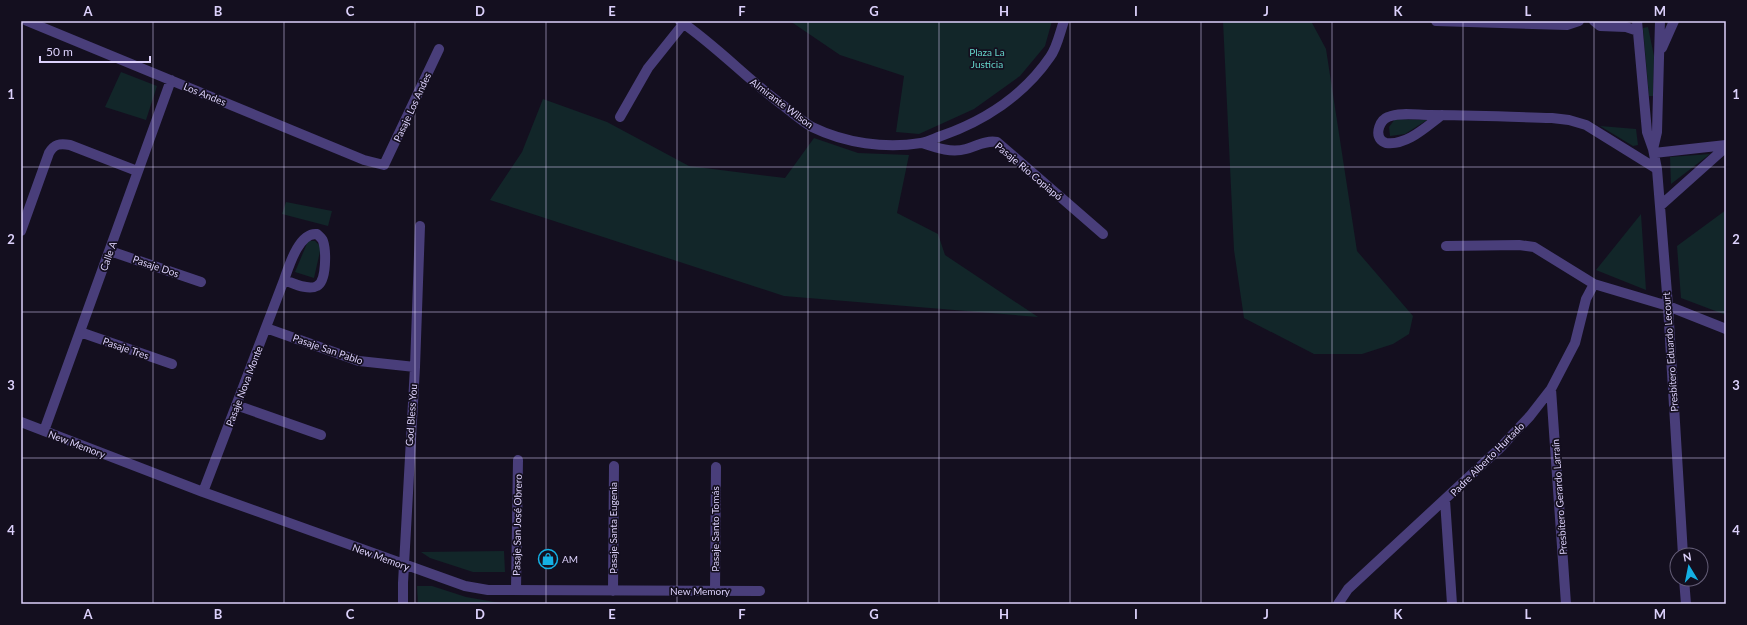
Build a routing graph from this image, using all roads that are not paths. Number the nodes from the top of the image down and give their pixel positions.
1 (27, 21) edge
2 (1064, 21) edge
3 (1436, 21) edge
4 (1579, 21) edge
5 (1594, 21) edge
6 (1660, 21) edge
7 (1674, 21) edge
8 (682, 22) edge
9 (1539, 22) edge
10 (1637, 26) edge
11 (439, 49) dead end
12 (1660, 52) junction
13 (171, 80) junction
14 (1645, 104) junction
15 (1659, 104) junction
16 (1442, 115) junction
17 (620, 117) dead end
18 (922, 143) junction
19 (1726, 146) edge
20 (1654, 151) junction
21 (384, 166) joint
22 (1657, 169) junction
23 (137, 171) junction
24 (1660, 206) junction
25 (420, 226) dead end
26 (21, 231) edge
27 (1102, 234) dead end
28 (1446, 246) dead end
29 (110, 251) junction
30 (284, 280) junction
31 (201, 282) dead end
32 (1594, 284) junction
33 (1668, 306) junction
34 (266, 328) junction
35 (1726, 329) edge
36 (80, 332) junction
37 (172, 364) dead end
38 (414, 367) junction
39 (1551, 389) junction
40 (236, 405) junction
41 (21, 422) edge
42 (44, 431) junction
43 (321, 435) dead end
44 (518, 460) dead end
45 (614, 466) dead end
46 (716, 467) dead end
47 (203, 492) junction
48 (1445, 500) junction
49 (1683, 547) edge
50 (404, 565) junction
51 (1685, 587) edge
52 (516, 590) junction
53 (613, 591) junction
54 (715, 591) junction
55 (760, 591) dead end
56 (403, 604) edge
57 (1338, 604) edge
58 (1452, 604) edge
59 (1566, 604) edge
60 (1686, 604) edge

1 - 13 street, Los Andes
2 - 18 street, Almirante Wilson
3 - 9 street
4 - 9 street
5 - 10 street
6 - 12 street, Presbítero Eduardo Lecourt
7 - 12 street
8 - 17 street
8 - 18 street, Almirante Wilson
10 - 14 street, Presbítero Eduardo Lecourt
11 - 21 street, Pasaje Los Andes
12 - 15 street, Presbítero Eduardo Lecourt
13 - 21 street, Los Andes
13 - 23 street, Calle A
14 - 15 street
14 - 20 street, Presbítero Eduardo Lecourt
15 - 20 street, Presbítero Eduardo Lecourt
16 - 16 street
16 - 22 street
18 - 27 street, Pasaje Río Copiapó
19 - 20 street
19 - 24 street
20 - 22 street, Presbítero Eduardo Lecourt
22 - 24 street, Presbítero Eduardo Lecourt
23 - 26 street
23 - 29 street, Calle A
24 - 33 street, Presbítero Eduardo Lecourt
25 - 38 street, God Bless You
28 - 32 street
29 - 31 street, Pasaje Dos
29 - 36 street, Calle A
30 - 30 street, Pasaje Nova Monte
30 - 34 street, Pasaje Nova Monte
32 - 33 street
32 - 39 street, Padre Alberto Hurtado
33 - 35 street
33 - 49 street, Presbítero Eduardo Lecourt
34 - 38 street, Pasaje San Pablo
34 - 40 street, Pasaje Nova Monte
36 - 37 street, Pasaje Tres
36 - 42 street, Calle A
38 - 50 street, God Bless You
39 - 48 street, Padre Alberto Hurtado
39 - 59 street, Presbítero Gerardo Larraín
40 - 43 street
40 - 47 street, Pasaje Nova Monte
41 - 42 street, New Memory
42 - 47 street, New Memory
44 - 52 street, Pasaje San José Obrero
45 - 53 street, Pasaje Santa Eugenia
46 - 54 street, Pasaje Santo Tomás
47 - 50 street, New Memory
48 - 57 street, Padre Alberto Hurtado
48 - 58 street
50 - 52 street, New Memory
50 - 56 street, God Bless You
51 - 60 street
52 - 53 street, New Memory
53 - 54 street, New Memory
54 - 55 street, New Memory

